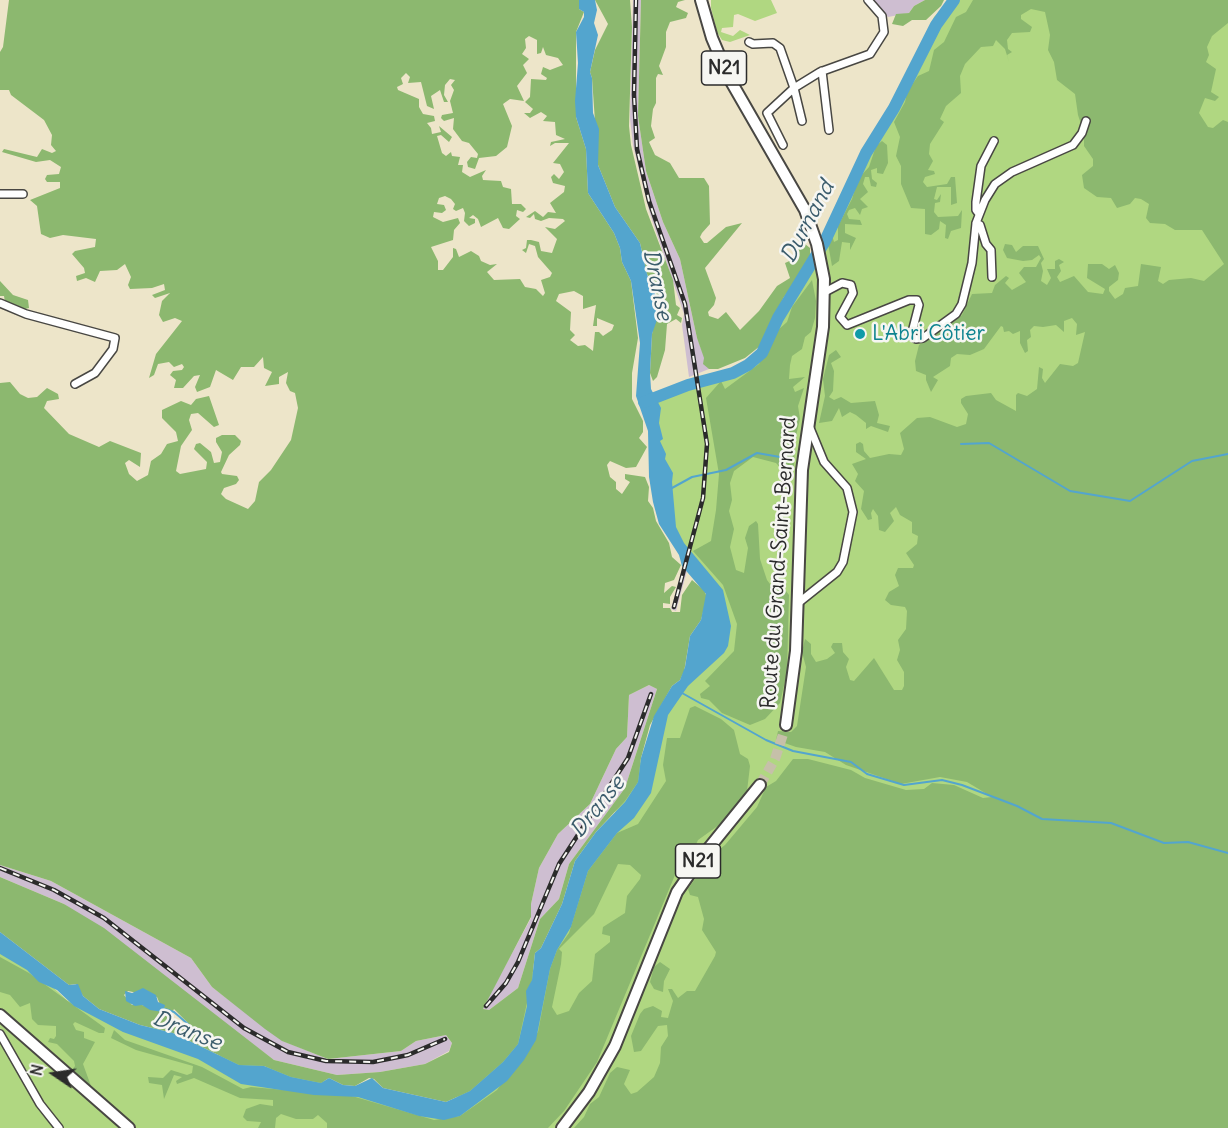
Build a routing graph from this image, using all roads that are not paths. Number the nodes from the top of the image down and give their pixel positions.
1 (701, 0) edge
2 (868, 0) edge
3 (748, 42) dead end
4 (821, 72) junction
5 (794, 88) junction
6 (802, 121) dead end
7 (1086, 121) dead end
8 (829, 130) dead end
9 (994, 141) dead end
10 (783, 145) dead end
11 (0, 194) edge
12 (23, 194) dead end
13 (979, 214) junction
14 (976, 223) junction
15 (992, 277) dead end
16 (825, 292) junction
17 (0, 303) edge
18 (75, 384) dead end
19 (808, 421) junction
20 (797, 604) junction
21 (786, 726) tunnel mouth
22 (760, 785) tunnel mouth
23 (3, 1018) edge
24 (0, 1034) edge
25 (55, 1127) edge
26 (129, 1128) edge
27 (562, 1128) edge

1 - 16 main road, Route du Grand-Saint-Bernard / N21
2 - 4 street
3 - 5 street
4 - 5 street
4 - 8 street
5 - 6 street
5 - 10 street
7 - 13 street
9 - 13 street
11 - 12 street
13 - 14 street
14 - 15 street
14 - 16 street
16 - 19 main road, Route du Grand-Saint-Bernard / N21
17 - 18 street
19 - 20 main road, Route du Grand-Saint-Bernard / N21
19 - 20 street
20 - 21 main road, Route du Grand-Saint-Bernard / N21
22 - 27 main road, N21
23 - 26 main road
24 - 25 street

